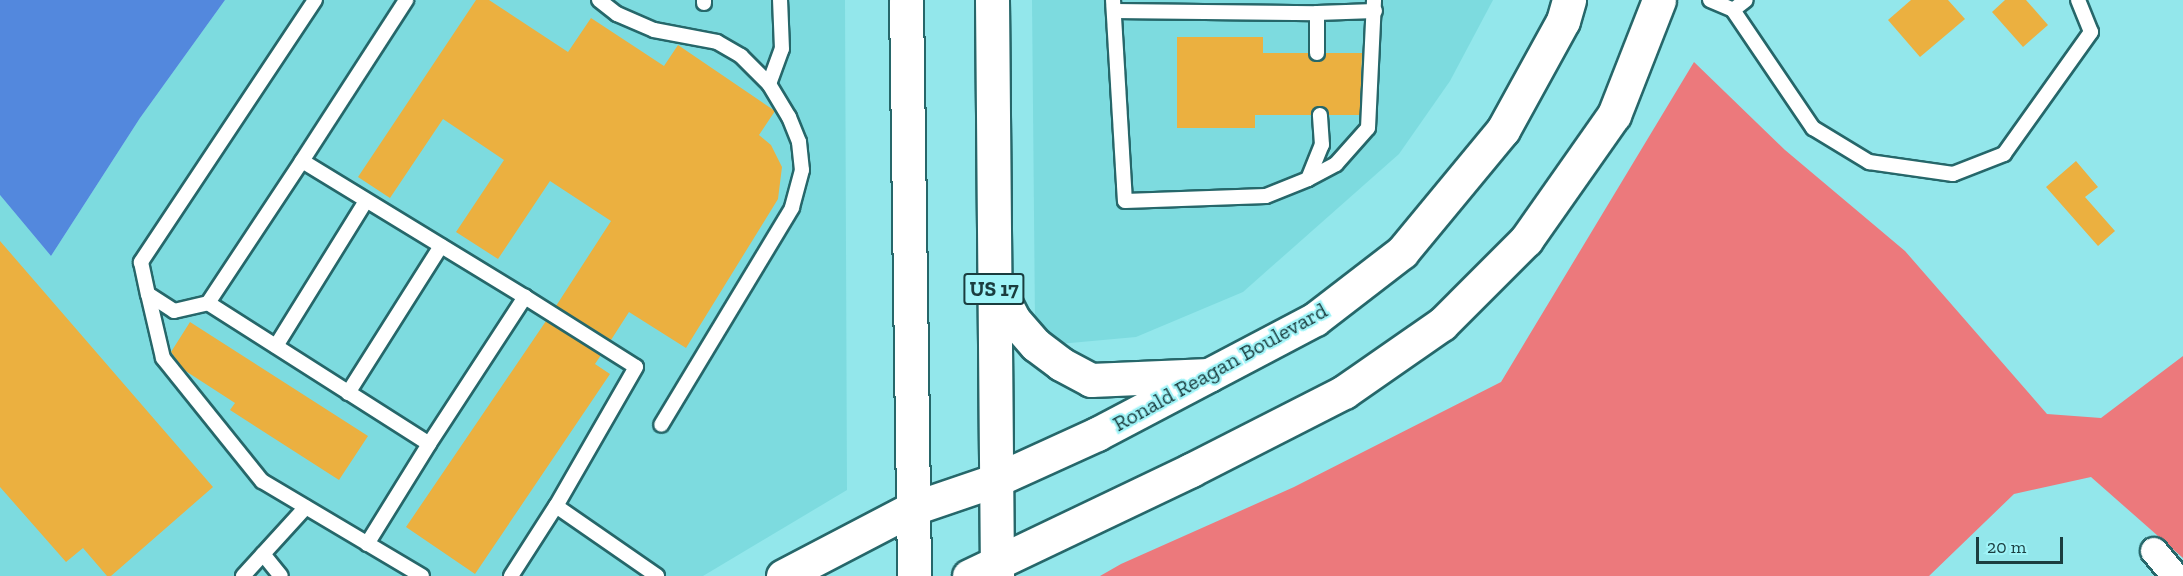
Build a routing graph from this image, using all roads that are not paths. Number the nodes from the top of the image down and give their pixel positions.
1 (315, 0) edge
2 (406, 0) edge
3 (599, 0) edge
4 (780, 0) edge
5 (906, 0) edge
6 (992, 0) edge
7 (1569, 0) edge
8 (1659, 0) edge
9 (1710, 0) edge
10 (1746, 0) edge
11 (2078, 0) edge
12 (1374, 5) edge
13 (1114, 6) edge
14 (1733, 10) junction
15 (1317, 13) junction
16 (1317, 53) dead end
17 (769, 84) junction
18 (1320, 115) dead end
19 (302, 162) junction
20 (1308, 179) junction
21 (366, 201) junction
22 (441, 246) junction
23 (994, 281) junction
24 (148, 294) junction
25 (525, 297) junction
26 (208, 303) junction
27 (276, 346) junction
28 (1209, 375) junction
29 (348, 393) junction
30 (661, 425) dead end
31 (429, 444) junction
32 (996, 480) junction
33 (556, 506) junction
34 (306, 507) junction
35 (911, 509) junction
36 (367, 544) junction
37 (2154, 551) dead end
38 (263, 554) junction
39 (988, 572) edge
40 (243, 576) edge
41 (281, 576) edge
42 (422, 576) edge
43 (511, 576) edge
44 (657, 576) edge
45 (783, 576) edge
46 (914, 576) edge
47 (2175, 576) edge

1 - 24 lane
2 - 19 lane
3 - 17 lane
4 - 17 lane
5 - 35 main road
6 - 23 main road, US 17
7 - 28 main road, Ronald Reagan Boulevard
8 - 39 main road
9 - 14 lane
10 - 14 lane
11 - 14 lane
12 - 15 lane
12 - 20 lane
13 - 15 lane
13 - 20 lane
15 - 16 lane
17 - 30 lane
18 - 20 lane
19 - 21 lane
19 - 26 lane
21 - 22 lane
21 - 27 lane
22 - 25 lane
22 - 29 lane
23 - 28 main road
23 - 32 main road, US 17
24 - 26 lane
24 - 34 lane
25 - 31 lane
25 - 33 lane
26 - 27 lane
27 - 29 lane
28 - 32 main road, Ronald Reagan Boulevard
29 - 31 lane
31 - 36 lane
32 - 35 main road, Ronald Reagan Boulevard
32 - 39 main road, US 17
33 - 43 lane
33 - 44 lane
34 - 36 lane
34 - 38 lane
35 - 45 main road, Ronald Reagan Boulevard
35 - 46 main road
36 - 42 lane
37 - 47 street
38 - 40 lane
38 - 41 lane

